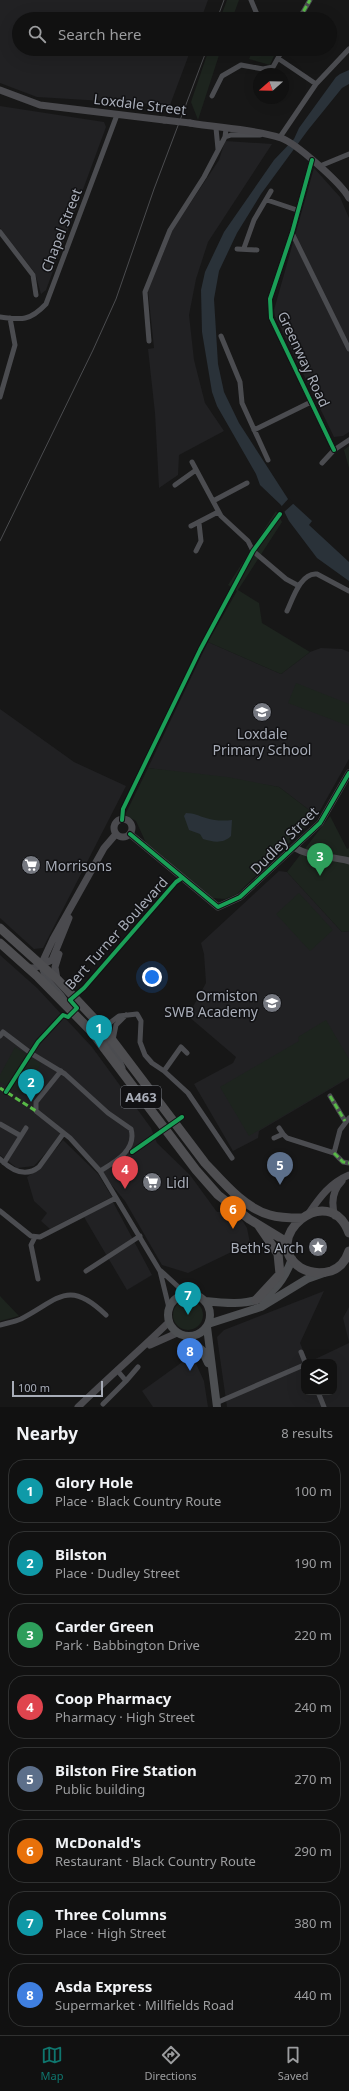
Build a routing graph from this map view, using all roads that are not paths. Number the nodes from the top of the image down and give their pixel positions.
1 (251, 0) edge
2 (310, 0) edge
3 (256, 12) edge
4 (303, 12) edge
5 (349, 48) edge
6 (280, 56) edge
7 (279, 59) junction
8 (316, 84) junction
9 (0, 90) edge
10 (212, 96) dead end
11 (117, 115) junction
12 (216, 128) junction
13 (225, 133) junction
14 (280, 137) junction
15 (218, 150) junction
16 (349, 154) edge
17 (312, 160) junction
18 (320, 166) junction
19 (271, 191) dead end
20 (349, 198) edge
21 (267, 200) junction
22 (297, 210) junction
23 (0, 232) edge
24 (292, 233) junction
25 (244, 248) junction
26 (237, 249) dead end
27 (257, 250) dead end
28 (36, 295) dead end
29 (0, 317) edge
30 (10, 318) junction
31 (221, 336) dead end
32 (149, 341) dead end
33 (349, 349) edge
34 (0, 397) edge
35 (312, 402) junction
36 (254, 430) junction
37 (349, 440) edge
38 (334, 450) junction
39 (268, 460) dead end
40 (192, 462) dead end
41 (322, 462) dead end
42 (196, 470) junction
43 (243, 483) dead end
44 (175, 485) dead end
45 (212, 501) junction
46 (218, 512) junction
47 (199, 523) junction
48 (191, 526) dead end
49 (196, 550) dead end
50 (299, 586) junction
51 (349, 591) edge
52 (287, 610) dead end
53 (349, 773) edge
54 (116, 834) junction
55 (130, 834) junction
56 (294, 847) junction
57 (349, 861) edge
58 (77, 899) junction
59 (0, 928) edge
60 (0, 943) edge
61 (41, 965) junction
62 (27, 968) junction
63 (58, 980) junction
64 (69, 1008) junction
65 (127, 1015) junction
66 (103, 1028) junction
67 (1, 1032) edge
68 (113, 1040) junction
69 (187, 1053) dead end
70 (113, 1055) junction
71 (61, 1071) junction
72 (164, 1071) junction
73 (330, 1096) dead end
74 (347, 1120) edge
75 (0, 1124) edge
76 (26, 1128) dead end
77 (279, 1128) dead end
78 (63, 1134) junction
79 (283, 1134) junction
80 (21, 1136) junction
81 (274, 1138) dead end
82 (334, 1153) junction
83 (232, 1158) dead end
84 (2, 1161) edge
85 (349, 1163) edge
86 (100, 1171) junction
87 (347, 1176) edge
88 (116, 1198) junction
89 (0, 1211) edge
90 (305, 1216) junction
91 (342, 1220) edge
92 (257, 1224) junction
93 (349, 1233) edge
94 (140, 1236) junction
95 (35, 1237) junction
96 (348, 1254) edge
97 (290, 1256) junction
98 (86, 1271) dead end
99 (160, 1271) junction
100 (324, 1273) junction
101 (38, 1279) dead end
102 (186, 1294) junction
103 (256, 1300) junction
104 (205, 1301) junction
105 (169, 1308) junction
106 (106, 1315) dead end
107 (169, 1322) junction
108 (0, 1325) edge
109 (208, 1326) junction
110 (177, 1333) junction
111 (186, 1337) junction
112 (144, 1348) junction
113 (301, 1352) dead end
114 (304, 1359) edge
115 (301, 1366) edge
116 (138, 1367) dead end
117 (117, 1370) junction
118 (213, 1377) junction
119 (126, 1381) junction
120 (319, 1395) edge
121 (103, 1404) dead end
122 (216, 1405) edge
123 (78, 1407) edge
124 (324, 1407) edge

1 - 3 street
2 - 4 street
5 - 8 street
6 - 7 street
7 - 8 street
7 - 10 street
8 - 14 street
9 - 11 street, Loxdale Street
11 - 12 street, Loxdale Street, bridge
11 - 30 street, Chapel Street
12 - 13 street, Loxdale Street
12 - 15 street
13 - 14 street, Loxdale Street
13 - 15 street
14 - 17 street
15 - 32 street
16 - 18 street
17 - 18 street
17 - 22 street, Greenway Road
18 - 20 street
19 - 21 street
21 - 22 street
21 - 25 street
22 - 24 street, Greenway Road
23 - 28 street
24 - 33 street
24 - 35 street, Greenway Road
25 - 26 street
25 - 27 street
29 - 30 street, Chapel Street
30 - 34 street
31 - 36 street
35 - 36 street
35 - 38 street, Greenway Road
36 - 39 street
37 - 38 street
38 - 41 street
40 - 42 street
42 - 44 street
42 - 45 street
43 - 45 street
45 - 46 street
46 - 47 street
46 - 50 street
47 - 48 street
47 - 49 street
50 - 51 street
50 - 52 street
53 - 56 street, Dudley Street
54 - 55 street
54 - 55 street
54 - 58 street
55 - 56 street, Dudley Street
56 - 57 street
58 - 61 street
58 - 63 street
59 - 61 highway, A463
60 - 62 highway, A463
61 - 62 street
61 - 63 highway, A463
61 - 64 street
62 - 64 highway, A463
63 - 66 highway, A463
64 - 70 highway, A463
65 - 66 street
65 - 68 street
65 - 72 street
66 - 68 highway, A463
66 - 70 street
67 - 71 street
68 - 70 street
68 - 90 highway, A463
69 - 72 street
70 - 92 highway, A463
71 - 78 street
71 - 86 street
72 - 83 street
73 - 74 street
74 - 82 street
75 - 80 street
76 - 80 street
77 - 79 street
78 - 84 street
78 - 86 street
79 - 81 street
79 - 82 street
80 - 84 street
82 - 85 street
86 - 88 street
87 - 90 street
87 - 91 street
88 - 94 street
88 - 95 street
89 - 95 street
90 - 91 highway, A463
90 - 97 highway
91 - 93 highway
92 - 97 highway, A463
92 - 103 highway
94 - 98 street
94 - 99 street
95 - 101 street
96 - 100 highway
97 - 100 highway, A463
97 - 103 main road
99 - 102 street
99 - 105 street
100 - 109 main road
102 - 104 main road
102 - 105 main road
103 - 104 main road
104 - 109 main road
105 - 107 main road
106 - 108 street
107 - 110 main road
107 - 112 street
109 - 111 main road
109 - 118 main road
110 - 111 main road
110 - 112 street
111 - 118 main road
112 - 117 street
113 - 114 street
115 - 122 street
116 - 119 street
117 - 119 street
117 - 123 street
118 - 122 main road
119 - 121 street
120 - 124 street

